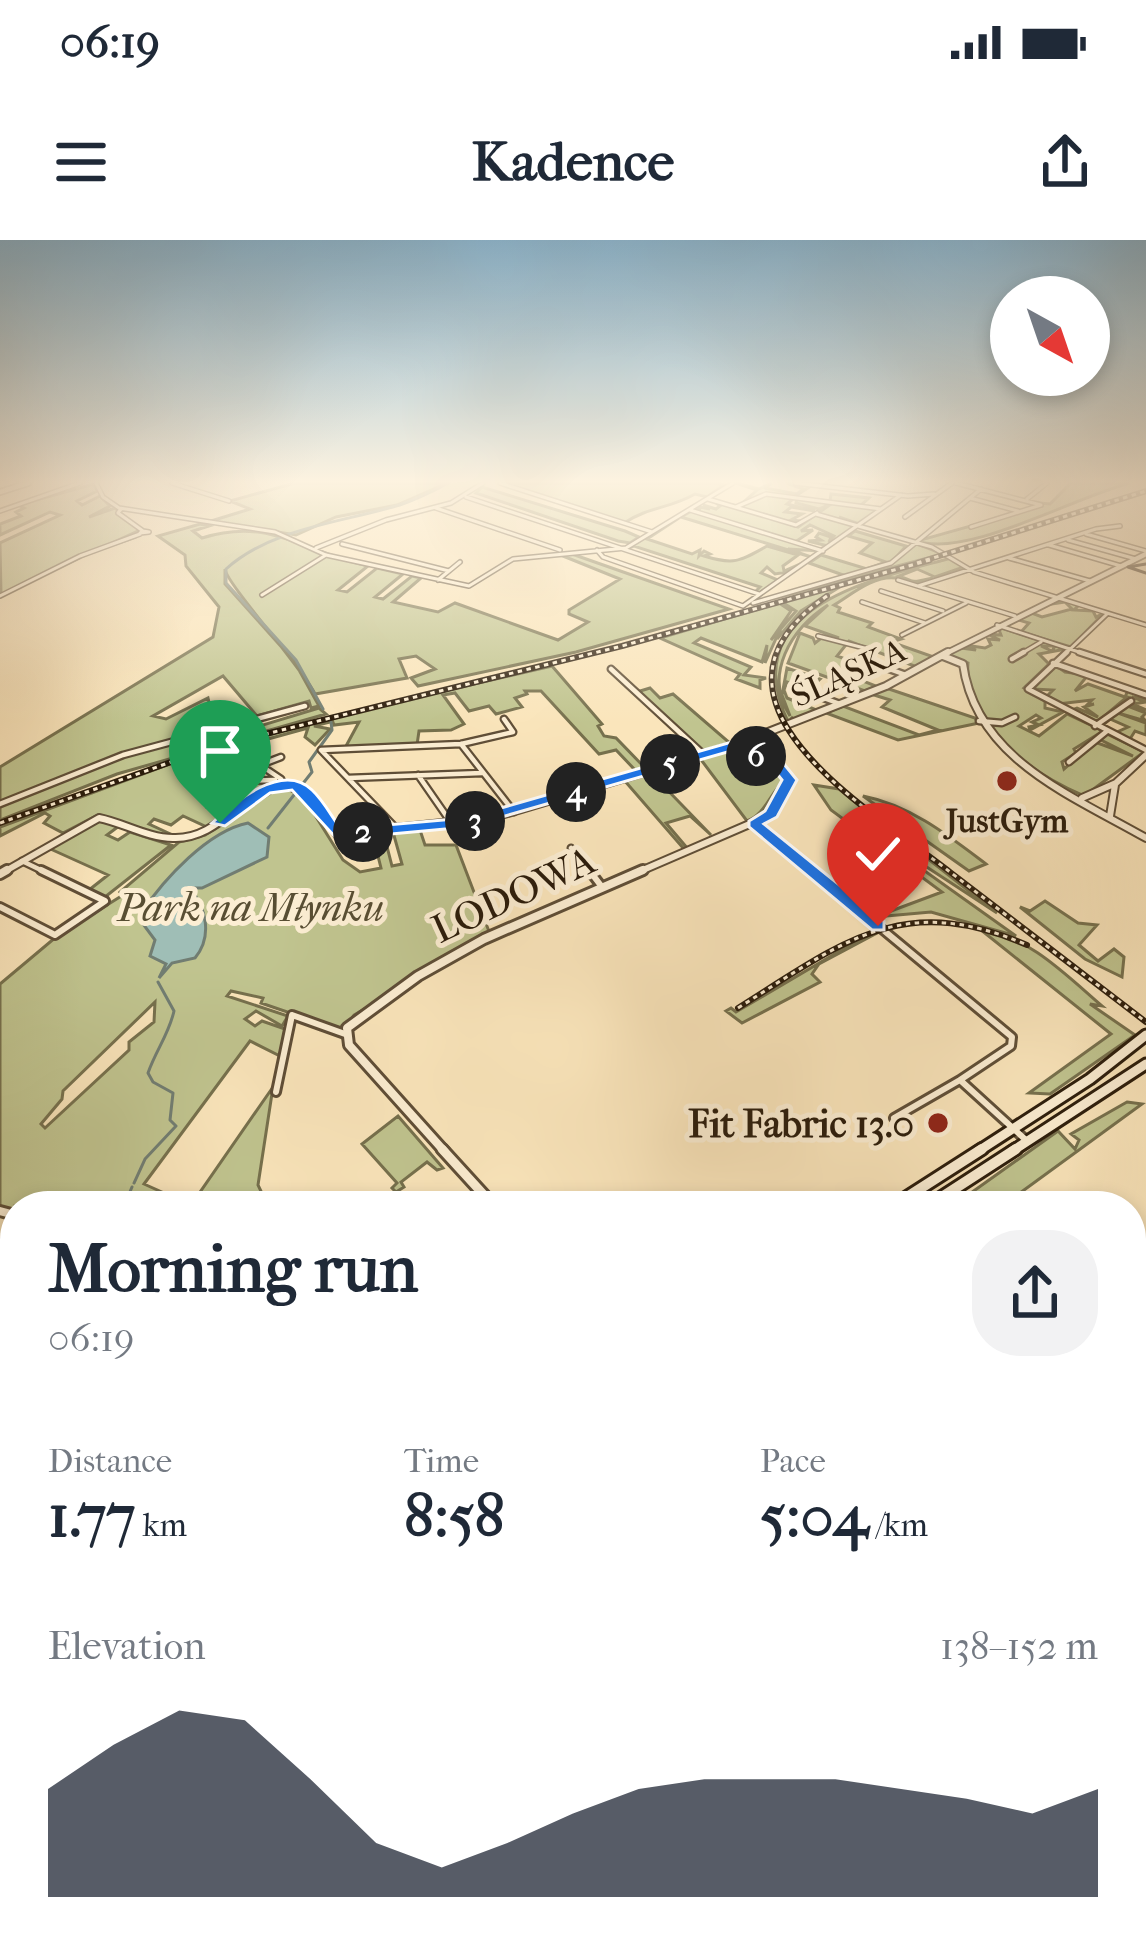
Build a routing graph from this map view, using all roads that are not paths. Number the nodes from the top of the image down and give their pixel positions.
1 (73, 563) edge
2 (313, 563) edge
3 (363, 563) edge
4 (418, 563) edge
5 (458, 563) edge
6 (503, 563) edge
7 (623, 563) edge
8 (664, 563) edge
9 (806, 563) edge
10 (890, 563) edge
11 (961, 563) edge
12 (983, 563) edge
13 (1030, 563) edge
14 (1112, 563) edge
15 (1127, 563) edge
16 (1121, 566) junction
17 (968, 568) junction
18 (449, 571) junction
19 (439, 580) junction
20 (898, 580) dead end
21 (1090, 581) junction
22 (917, 586) junction
23 (262, 595) dead end
24 (761, 595) junction
25 (0, 596) edge
26 (876, 598) dead end
27 (1055, 598) junction
28 (862, 602) dead end
29 (969, 602) junction
30 (746, 604) junction
31 (946, 613) junction
32 (1107, 614) junction
33 (1015, 616) junction
34 (925, 623) junction
35 (1146, 625) edge
36 (997, 626) junction
37 (902, 635) dead end
38 (818, 636) dead end
39 (1044, 641) junction
40 (1072, 650) junction
41 (942, 655) junction
42 (1012, 659) dead end
43 (1053, 663) junction
44 (611, 669) dead end
45 (1146, 674) edge
46 (906, 675) junction
47 (810, 693) dead end
48 (1146, 694) edge
49 (1132, 700) dead end
50 (841, 704) junction
51 (304, 706) dead end
52 (1015, 717) dead end
53 (504, 719) dead end
54 (210, 720) dead end
55 (979, 721) junction
56 (1095, 726) junction
57 (1107, 731) junction
58 (213, 733) junction
59 (460, 744) junction
60 (735, 745) junction
61 (1146, 752) edge
62 (703, 754) junction
63 (281, 757) dead end
64 (1070, 761) dead end
65 (482, 773) junction
66 (418, 775) junction
67 (346, 778) junction
68 (226, 782) dead end
69 (283, 784) junction
70 (1115, 787) junction
71 (1081, 799) junction
72 (0, 804) edge
73 (514, 812) junction
74 (1109, 816) junction
75 (452, 824) junction
76 (754, 824) junction
77 (395, 827) junction
78 (1146, 838) edge
79 (571, 848) dead end
80 (22, 860) junction
81 (0, 874) edge
82 (603, 888) junction
83 (0, 907) edge
84 (345, 1034) junction
85 (1146, 1035) edge
86 (1146, 1064) edge
87 (960, 1080) junction
88 (276, 1092) dead end
89 (894, 1118) dead end
90 (1013, 1129) junction
91 (1027, 1141) junction
92 (480, 1191) edge
93 (916, 1191) edge
94 (951, 1191) edge

1 - 25 street
2 - 23 street
3 - 19 street
4 - 18 street
5 - 18 street
6 - 19 street
7 - 30 street
8 - 24 street
9 - 24 street
10 - 30 street
11 - 17 street
12 - 17 street
13 - 21 street
14 - 16 street
15 - 16 street, ŚLĄSKA
16 - 21 street, ŚLĄSKA
17 - 22 street
17 - 27 street
18 - 19 street
20 - 22 street
21 - 27 street, ŚLĄSKA
22 - 29 street
24 - 30 street
26 - 31 street
27 - 32 street
27 - 33 street, ŚLĄSKA
28 - 34 street
29 - 31 street
29 - 33 street
31 - 34 street
32 - 35 street
32 - 40 street
33 - 36 street, ŚLĄSKA
34 - 37 street
36 - 39 street
36 - 41 street, ŚLĄSKA
38 - 46 street
39 - 40 street
39 - 42 street
40 - 43 street
40 - 45 street
41 - 46 street, ŚLĄSKA
41 - 55 street
43 - 48 street
43 - 56 street
44 - 62 street
46 - 50 street, ŚLĄSKA
47 - 50 street
49 - 56 street
50 - 60 street, ŚLĄSKA
51 - 58 street
52 - 55 street
53 - 59 street
54 - 58 street
55 - 71 street
56 - 57 street
57 - 61 street
57 - 64 street
58 - 72 street
59 - 65 street
59 - 67 street
60 - 62 street, ŚLĄSKA
60 - 76 street, LODOWA
61 - 70 street
62 - 73 street, ŚLĄSKA
63 - 69 street
65 - 66 street
65 - 73 street
66 - 67 street
66 - 75 street
67 - 77 street
68 - 69 street
69 - 77 street, ŚLĄSKA
69 - 80 street
70 - 71 street
70 - 74 street
71 - 74 street
73 - 75 street, ŚLĄSKA
74 - 78 street
75 - 77 street, ŚLĄSKA
76 - 82 street, LODOWA
76 - 87 street
79 - 82 street
80 - 81 street
80 - 83 street
82 - 84 street, LODOWA
84 - 88 street
84 - 92 street
85 - 90 main road
86 - 91 main road
87 - 89 street
87 - 90 street
90 - 91 street
90 - 93 main road
91 - 94 main road

